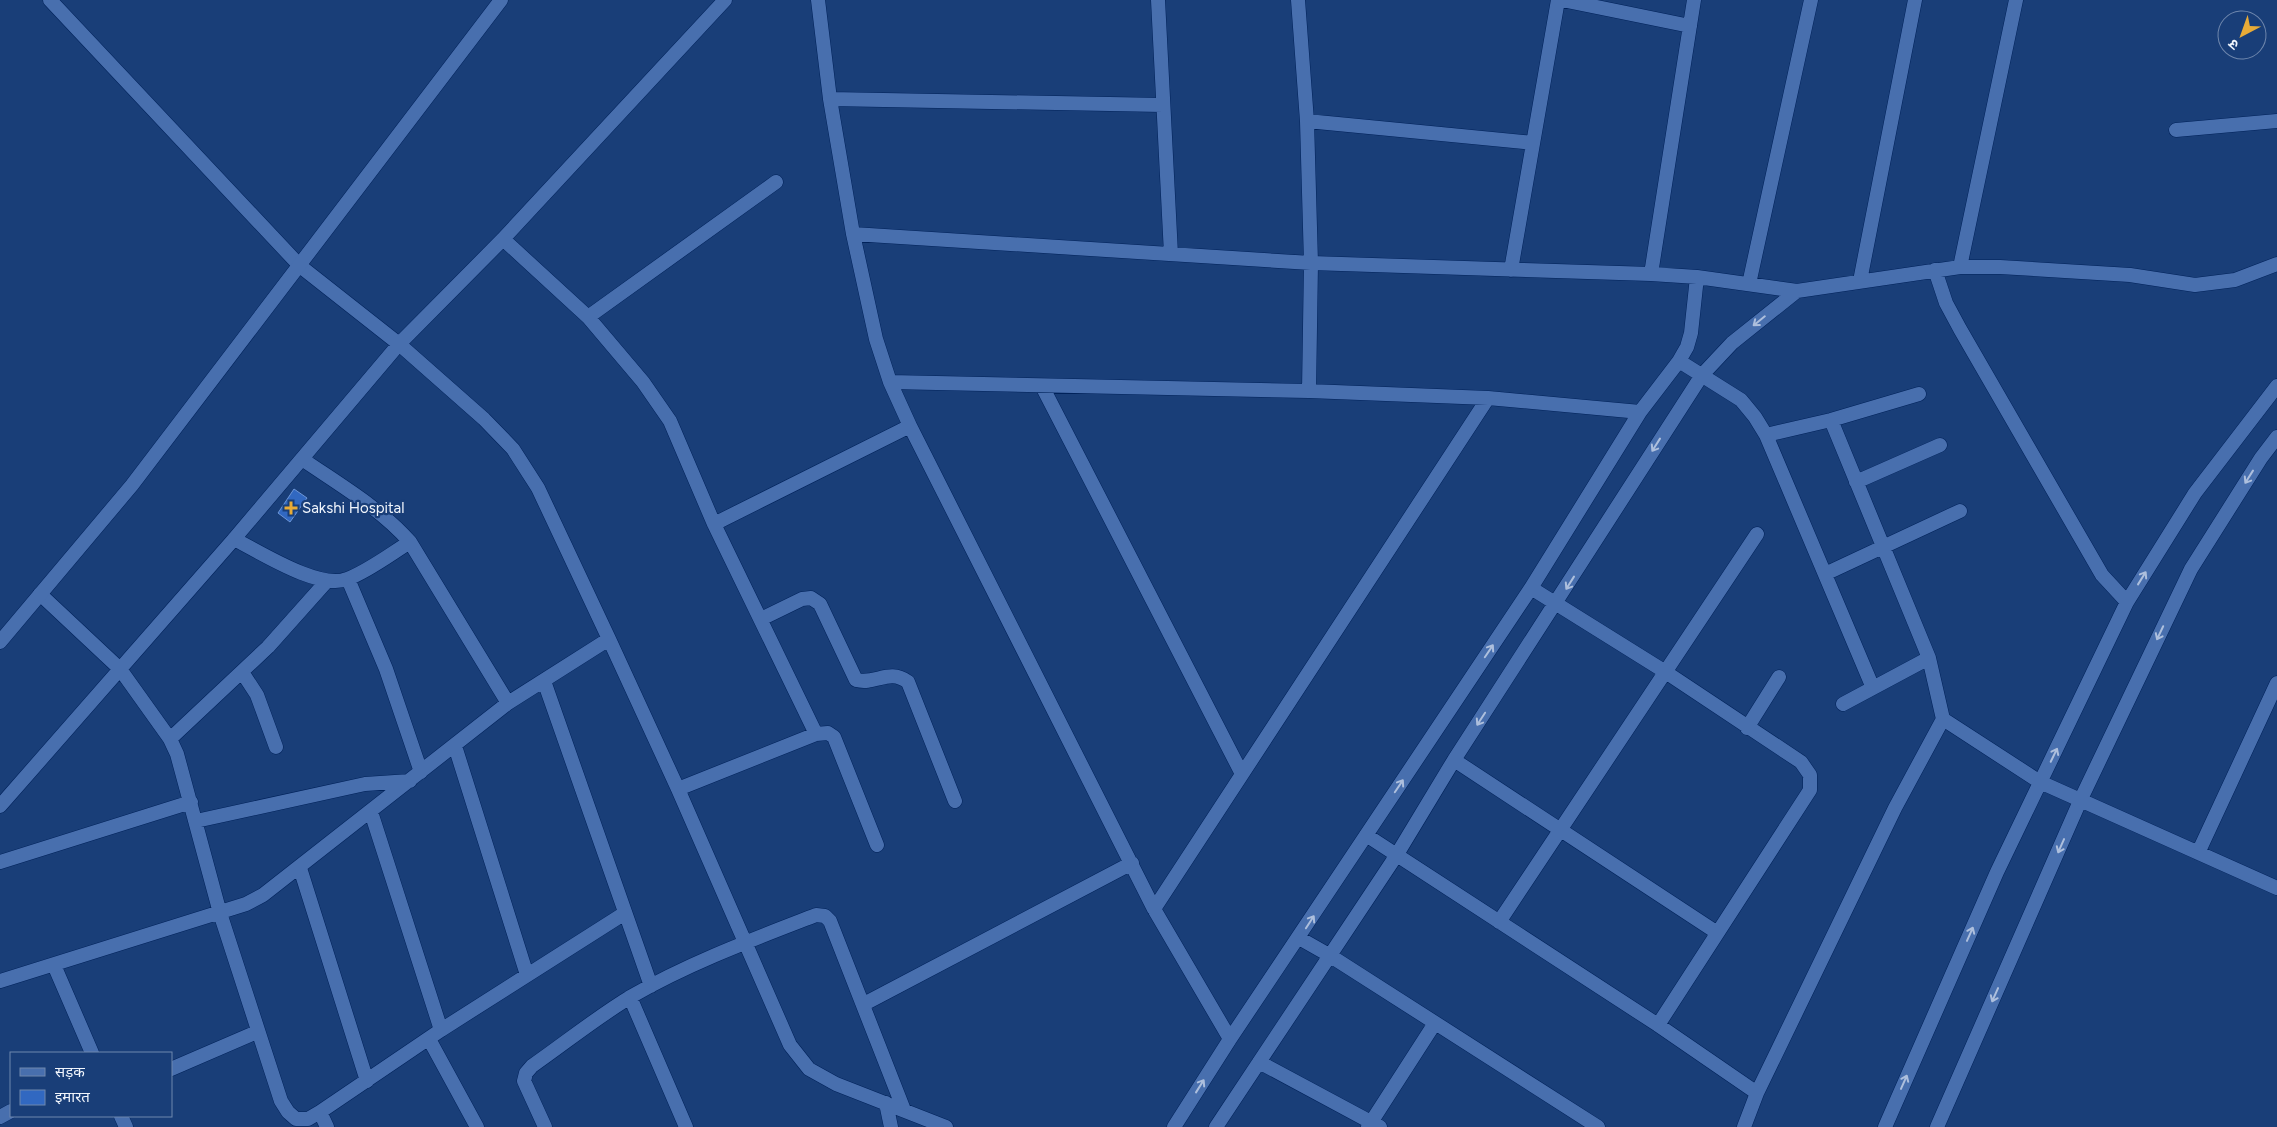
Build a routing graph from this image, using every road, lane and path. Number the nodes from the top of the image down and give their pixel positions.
1 (50, 0) edge
2 (501, 0) edge
3 (724, 0) edge
4 (818, 0) edge
5 (1158, 0) edge
6 (1298, 0) edge
7 (1560, 0) edge
8 (1694, 0) edge
9 (1811, 0) edge
10 (1915, 0) edge
11 (2016, 0) edge
12 (1690, 26) junction
13 (830, 99) junction
14 (1163, 105) junction
15 (1307, 121) junction
16 (2277, 121) edge
17 (2176, 130) dead end
18 (1533, 144) junction
19 (776, 182) dead end
20 (853, 234) junction
21 (503, 239) junction
22 (1171, 254) junction
23 (1311, 263) junction
24 (2277, 264) edge
25 (300, 266) junction
26 (1960, 267) junction
27 (1510, 270) junction
28 (1935, 270) junction
29 (1651, 274) junction
30 (1697, 277) junction
31 (1860, 281) junction
32 (1749, 284) junction
33 (1797, 291) junction
34 (588, 317) junction
35 (399, 344) junction
36 (1679, 361) junction
37 (1702, 375) junction
38 (890, 382) junction
39 (1042, 386) junction
40 (2277, 386) edge
41 (1309, 391) junction
42 (1919, 394) dead end
43 (1488, 398) junction
44 (1640, 412) junction
45 (1831, 420) junction
46 (910, 426) junction
47 (1766, 435) junction
48 (2277, 437) edge
49 (1940, 445) dead end
50 (302, 459) junction
51 (1856, 482) junction
52 (1960, 511) dead end
53 (714, 524) junction
54 (1757, 534) dead end
55 (234, 539) junction
56 (410, 542) junction
57 (1883, 547) junction
58 (1824, 574) junction
59 (348, 579) junction
60 (326, 582) junction
61 (1532, 588) junction
62 (40, 594) junction
63 (2127, 602) junction
64 (1556, 604) junction
65 (761, 619) junction
66 (609, 639) junction
67 (0, 642) edge
68 (1929, 658) junction
69 (120, 669) junction
70 (1664, 671) junction
71 (242, 672) junction
72 (1778, 677) dead end
73 (544, 681) junction
74 (2277, 683) edge
75 (1873, 688) junction
76 (508, 704) junction
77 (1843, 704) dead end
78 (1943, 720) junction
79 (1747, 728) junction
80 (816, 734) junction
81 (170, 739) junction
82 (455, 746) junction
83 (276, 747) dead end
84 (1454, 760) junction
85 (1242, 774) junction
86 (416, 776) junction
87 (2040, 782) junction
88 (678, 789) junction
89 (955, 801) dead end
90 (2080, 801) junction
91 (191, 802) junction
92 (0, 806) edge
93 (371, 812) junction
94 (196, 821) junction
95 (1561, 830) junction
96 (1366, 835) junction
97 (877, 845) dead end
98 (2198, 853) junction
99 (1396, 856) junction
100 (0, 862) edge
101 (1132, 863) junction
102 (300, 868) junction
103 (2277, 888) edge
104 (1154, 909) junction
105 (220, 913) junction
106 (625, 913) junction
107 (1499, 922) junction
108 (1716, 932) junction
109 (1299, 938) junction
110 (745, 942) junction
111 (1330, 955) junction
112 (54, 964) junction
113 (527, 975) junction
114 (0, 981) edge
115 (651, 986) junction
116 (630, 998) junction
117 (864, 1004) junction
118 (1435, 1023) junction
119 (1658, 1025) junction
120 (441, 1030) junction
121 (257, 1032) junction
122 (430, 1039) junction
123 (1230, 1039) junction
124 (92, 1052) edge
125 (1259, 1062) junction
126 (172, 1069) edge
127 (367, 1081) junction
128 (1757, 1093) junction
129 (886, 1103) junction
130 (904, 1110) junction
131 (320, 1112) junction
132 (1372, 1126) edge
133 (327, 1127) edge
134 (478, 1127) edge
135 (545, 1127) edge
136 (686, 1127) edge
137 (890, 1127) edge
138 (946, 1127) edge
139 (1174, 1127) edge
140 (1216, 1127) edge
141 (1598, 1127) edge
142 (1744, 1127) edge
143 (1885, 1127) edge
144 (1937, 1127) edge

1 - 25 street
2 - 25 street
3 - 21 street
4 - 13 street
5 - 14 street
6 - 15 street
7 - 12 street
7 - 18 street
8 - 12 street
9 - 32 street
10 - 31 street
11 - 26 street
12 - 29 street
13 - 14 street
13 - 20 street
14 - 22 street
15 - 18 street
15 - 23 street
16 - 17 street
18 - 27 street
19 - 34 street
20 - 22 street
20 - 38 street
21 - 34 street
21 - 35 street
22 - 23 street
23 - 27 street
23 - 41 street
24 - 26 street
25 - 35 street
25 - 62 street
26 - 28 street
27 - 29 street
28 - 31 street
28 - 63 street
29 - 30 street
30 - 32 street
30 - 36 street
31 - 33 street
32 - 33 street
33 -> 37 street
34 - 53 street
35 - 50 street
35 - 66 street
36 - 37 street
36 - 44 street
37 - 47 street
37 -> 64 street
38 - 39 street
38 - 46 street
39 - 41 street
39 - 85 street
63 -> 40 street
41 - 43 street
42 - 45 street
43 - 44 street
43 - 85 street
44 - 61 street
45 - 47 street
45 - 51 street
46 - 53 street
46 - 101 street
47 - 58 street
48 -> 90 street
49 - 51 street
50 - 55 street
50 - 56 street
51 - 57 street
52 - 57 street
53 - 65 street
54 - 70 street
55 - 60 street
55 - 69 street
56 - 59 street
56 - 76 street
57 - 58 street
57 - 68 street
58 - 75 street
59 - 60 street
59 - 86 street
60 - 71 street
61 - 64 street
96 -> 61 street
62 - 67 street
62 - 69 street
87 -> 63 street
64 - 70 street
64 -> 84 street
65 - 80 street
65 - 89 street
66 - 73 street
66 - 88 street
68 - 75 street
68 - 78 street
69 - 81 street
69 - 92 street
70 - 79 street
70 - 95 street
71 - 81 street
71 - 83 street
72 - 79 street
73 - 76 street
73 - 106 street
74 - 98 street
75 - 77 street
76 - 82 street
78 - 87 street
78 - 128 street
79 - 108 street
80 - 88 street
80 - 97 street
81 - 91 street
82 - 86 street
82 - 113 street
84 - 95 street
84 - 99 street
85 - 104 street
86 - 93 street
86 - 94 street
87 - 90 street
143 -> 87 street
88 - 110 street
90 - 98 street
90 -> 144 street
91 - 94 street
91 - 100 street
93 - 102 street
93 - 120 street
94 - 105 street
95 - 107 street
95 - 108 street
96 - 99 street
109 -> 96 street
98 - 103 street
99 - 107 street
99 - 111 street
101 - 104 street
101 - 117 street
102 - 105 street
102 - 127 street
104 - 123 street
105 - 112 street
105 - 121 street
106 - 113 street
106 - 115 street
107 - 119 street
108 - 119 street
109 - 111 street
109 - 123 street
110 - 115 street
110 - 117 street
110 - 129 street
111 - 118 street
111 - 125 street
112 - 114 street
112 - 124 street
113 - 120 street
115 - 116 street
116 - 135 street
116 - 136 street
117 - 130 street
118 - 132 street
118 - 141 street
119 - 128 street
120 - 122 street
121 - 126 street
121 - 131 street
122 - 127 street
122 - 134 street
139 -> 123 street
125 - 132 street
125 - 140 street
127 - 131 street
128 - 142 street
129 - 130 street
129 - 137 street
130 - 138 street
131 - 133 street

